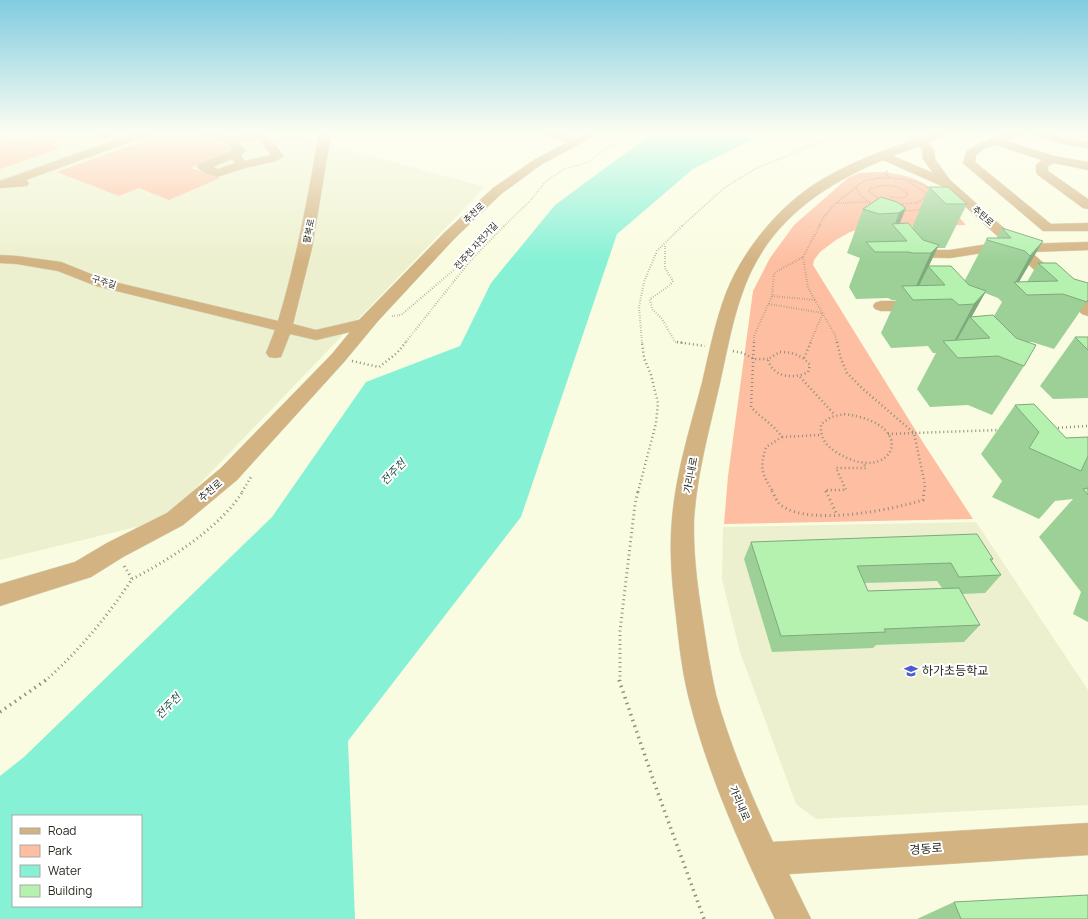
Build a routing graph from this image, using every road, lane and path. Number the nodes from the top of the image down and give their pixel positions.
1 (25, 175) edge
2 (318, 175) edge
3 (520, 175) edge
4 (555, 175) edge
5 (866, 175) edge
6 (874, 175) edge
7 (897, 175) edge
8 (911, 175) edge
9 (941, 175) edge
10 (983, 175) edge
11 (1046, 175) edge
12 (852, 179) junction
13 (907, 180) junction
14 (23, 183) dead end
15 (947, 183) junction
16 (978, 183) dead end
17 (992, 183) junction
18 (963, 184) dead end
19 (890, 197) dead end
20 (884, 201) edge
21 (870, 202) junction
22 (836, 204) junction
23 (895, 204) edge
24 (1088, 206) edge
25 (889, 208) junction
26 (877, 211) edge
27 (1088, 227) edge
28 (664, 246) dead end
29 (1088, 246) edge
30 (1018, 248) junction
31 (803, 257) junction
32 (900, 257) edge
33 (0, 260) edge
34 (470, 262) junction
35 (772, 296) junction
36 (815, 300) junction
37 (934, 302) edge
38 (768, 304) junction
39 (881, 306) dead end
40 (208, 309) joint
41 (1088, 311) edge
42 (823, 313) junction
43 (372, 317) junction
44 (284, 328) junction
45 (700, 345) dead end
46 (743, 352) dead end
47 (275, 353) dead end
48 (338, 358) junction
49 (804, 358) junction
50 (754, 359) junction
51 (768, 359) junction
52 (800, 377) junction
53 (835, 415) junction
54 (1088, 426) edge
55 (1049, 428) edge
56 (1001, 430) dead end
57 (914, 433) junction
58 (888, 434) junction
59 (821, 435) junction
60 (782, 437) junction
61 (863, 462) junction
62 (253, 474) dead end
63 (837, 515) junction
64 (115, 550) junction
65 (132, 579) junction
66 (0, 595) edge
67 (0, 712) edge
68 (1088, 839) edge
69 (764, 859) junction
70 (794, 919) edge

1 - 14 street
2 - 44 street, 팔복로
3 - 43 street, 추천로
4 - 34 path, 전주천 자전거길
5 - 12 street, 가리내로
6 - 12 path
7 - 13 path
8 - 15 street, 추탄로
9 - 15 street
10 - 17 street
11 - 24 street
12 - 21 path
12 - 22 path
12 - 69 street, 가리내로
13 - 23 path
13 - 25 path
15 - 18 street
15 - 30 street, 추탄로
16 - 17 street
17 - 27 street
19 - 20 path
21 - 22 path
21 - 25 path
22 - 31 path
25 - 26 path
28 - 45 path
29 - 30 street
30 - 32 street
30 - 41 street, 추탄로
31 - 35 path
31 - 36 path
33 - 40 street, 구주길
34 - 43 path
34 - 48 path, 전주천 자전거길
35 - 36 path
35 - 38 path
36 - 42 path
37 - 39 street
38 - 42 path
38 - 50 path
40 - 44 street, 추천로
42 - 49 path
42 - 57 path
43 - 44 street, 추천로
43 - 48 street, 추천로
44 - 47 street
46 - 50 path
48 - 64 street, 추천로
49 - 51 path
49 - 52 path
50 - 51 path
50 - 60 path
51 - 52 path
52 - 53 path
53 - 58 path
53 - 59 path
54 - 55 path
56 - 57 path
57 - 58 path
57 - 63 path
58 - 61 path
59 - 60 path
59 - 61 path
60 - 63 path
61 - 63 path
62 - 65 path
64 - 65 path
64 - 66 street, 추천로
65 - 67 path
68 - 69 street, 경동로
69 - 70 street, 가리내로

